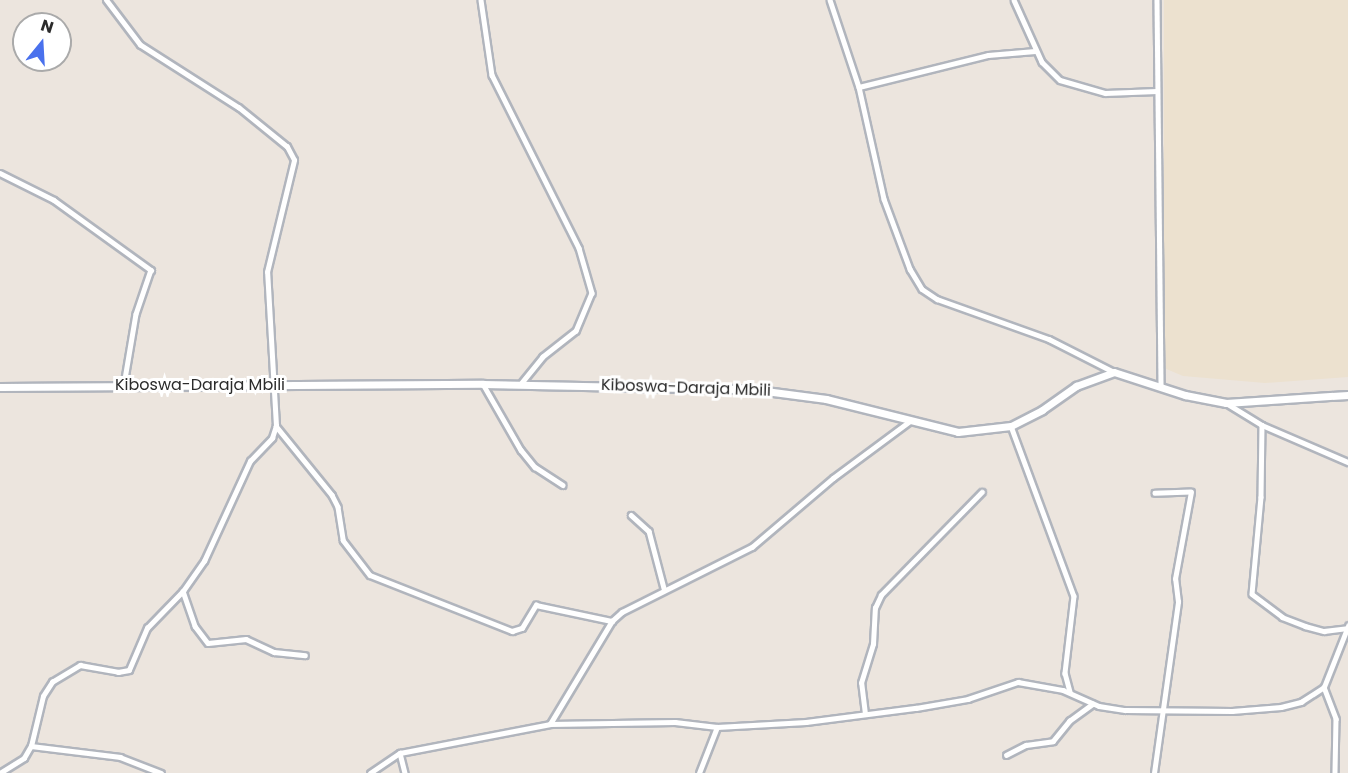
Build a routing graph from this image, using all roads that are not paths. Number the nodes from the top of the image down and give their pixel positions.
1 (106, 0) edge
2 (481, 0) edge
3 (831, 0) edge
4 (1014, 0) edge
5 (1157, 0) edge
6 (1035, 51) junction
7 (859, 87) junction
8 (1157, 91) junction
9 (0, 173) edge
10 (1114, 372) junction
11 (483, 384) junction
12 (521, 384) junction
13 (123, 385) junction
14 (272, 385) junction
15 (0, 387) edge
16 (1161, 387) junction
17 (1348, 395) edge
18 (1226, 403) junction
19 (910, 421) junction
20 (1262, 425) junction
21 (276, 426) junction
22 (1011, 426) junction
23 (1348, 462) edge
24 (563, 485) dead end
25 (982, 492) dead end
26 (1155, 493) dead end
27 (631, 515) dead end
28 (664, 588) junction
29 (183, 591) junction
30 (612, 621) junction
31 (1347, 627) edge
32 (305, 655) dead end
33 (1324, 687) junction
34 (1070, 692) junction
35 (1092, 704) junction
36 (1165, 710) junction
37 (865, 714) junction
38 (550, 724) junction
39 (717, 727) junction
40 (31, 746) junction
41 (400, 753) junction
42 (1006, 755) dead end
43 (0, 772) edge
44 (161, 773) edge
45 (370, 773) edge
46 (405, 773) edge
47 (699, 773) edge
48 (1154, 773) edge
49 (1335, 773) edge

1 - 14 street
2 - 12 street
3 - 7 street
4 - 6 street
5 - 8 street
6 - 7 street
6 - 8 street
7 - 10 street
8 - 16 street
9 - 13 street
10 - 16 main road
10 - 22 main road, Kiboswa-Daraja Mbili
11 - 12 main road, Kiboswa-Daraja Mbili
11 - 14 main road, Kiboswa-Daraja Mbili
11 - 24 street
12 - 19 main road, Kiboswa-Daraja Mbili
13 - 14 main road, Kiboswa-Daraja Mbili
13 - 15 main road, Kiboswa-Daraja Mbili
14 - 21 street
16 - 18 main road
17 - 18 main road
18 - 20 street
19 - 22 main road, Kiboswa-Daraja Mbili
19 - 28 street
20 - 23 street
20 - 31 street
21 - 29 street
21 - 30 street
22 - 34 street
25 - 37 street
26 - 36 street
27 - 28 street
28 - 30 street
29 - 32 street
29 - 40 street
30 - 38 street
31 - 33 street
33 - 36 street
33 - 49 street
34 - 35 street
34 - 37 street
35 - 36 street
35 - 42 street
36 - 48 street
37 - 39 street
38 - 39 street
38 - 41 street
39 - 47 street
40 - 43 street
40 - 44 street
41 - 45 street
41 - 46 street

